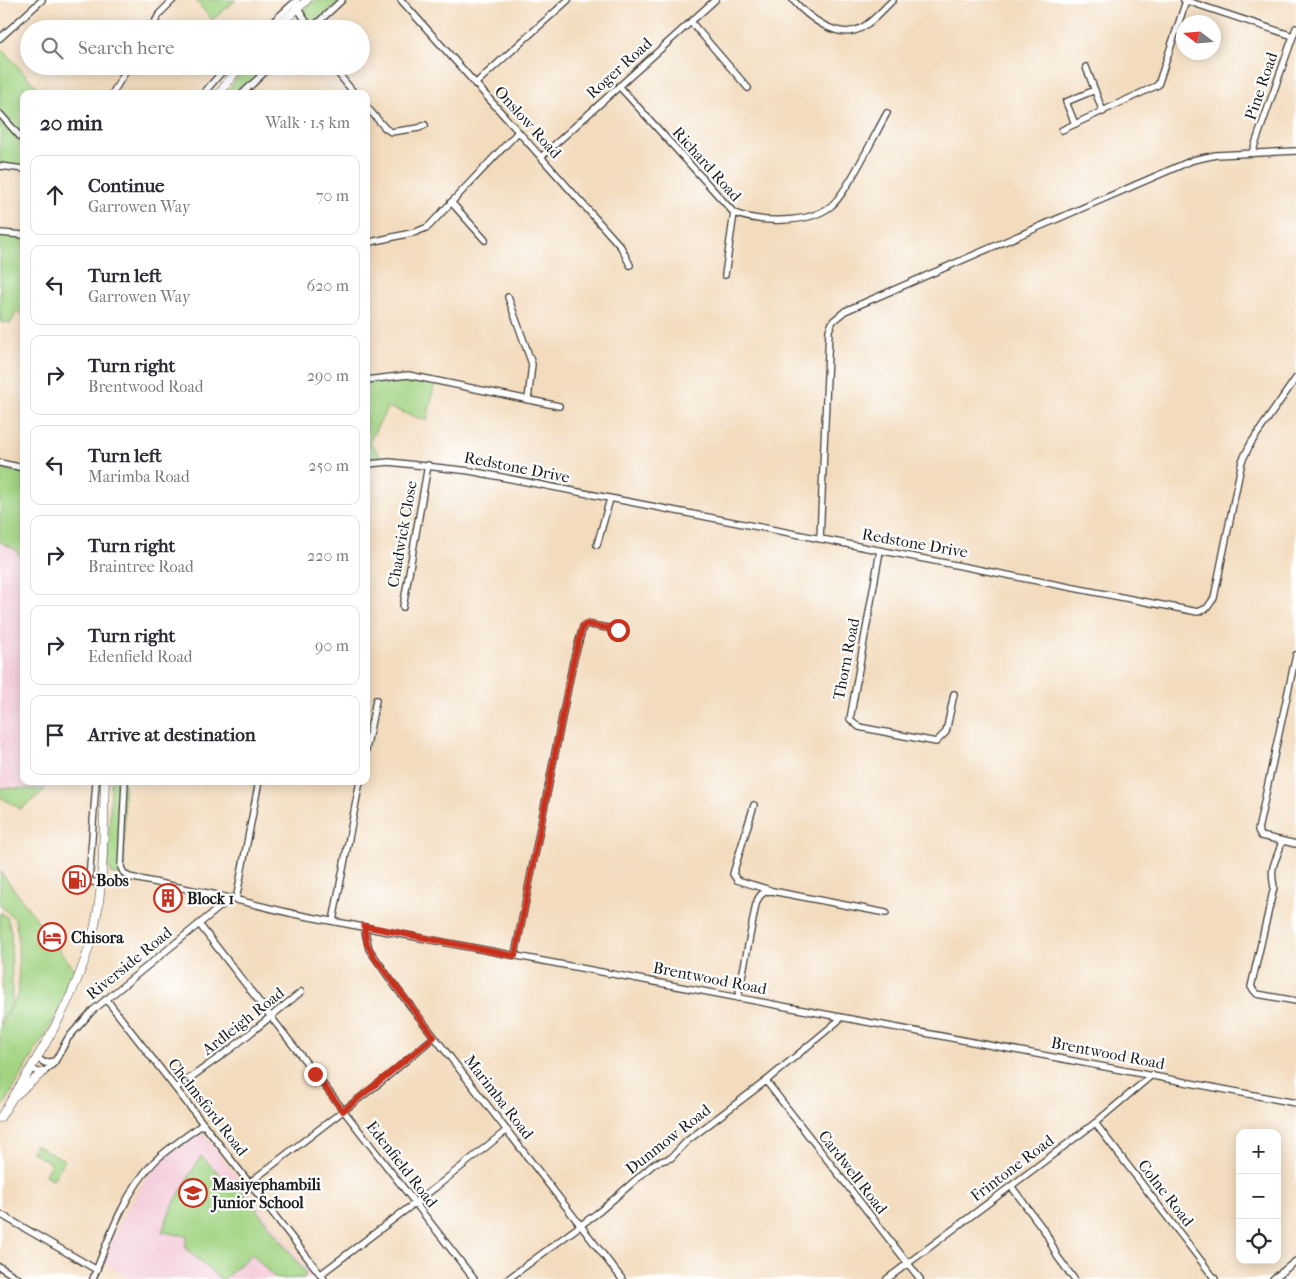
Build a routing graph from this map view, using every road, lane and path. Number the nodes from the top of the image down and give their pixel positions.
1 (42, 0) edge
2 (172, 0) edge
3 (307, 0) edge
4 (342, 0) edge
5 (402, 0) edge
6 (568, 0) edge
7 (715, 0) edge
8 (793, 0) edge
9 (893, 0) edge
10 (1185, 0) edge
11 (294, 3) edge
12 (156, 20) edge
13 (275, 20) edge
14 (282, 20) edge
15 (305, 20) edge
16 (321, 20) edge
17 (691, 22) junction
18 (1296, 28) edge
19 (1293, 36) junction
20 (0, 38) edge
21 (1086, 67) dead end
22 (124, 75) edge
23 (219, 75) edge
24 (233, 75) edge
25 (262, 75) edge
26 (339, 75) edge
27 (475, 84) junction
28 (619, 86) junction
29 (748, 88) dead end
30 (114, 90) edge
31 (206, 90) edge
32 (222, 90) edge
33 (246, 90) edge
34 (352, 90) edge
35 (1094, 90) junction
36 (370, 111) edge
37 (1103, 112) junction
38 (887, 113) dead end
39 (0, 114) edge
40 (1075, 124) junction
41 (425, 125) dead end
42 (1062, 130) dead end
43 (518, 132) junction
44 (20, 136) edge
45 (1296, 152) edge
46 (1252, 153) junction
47 (541, 157) junction
48 (0, 166) edge
49 (20, 168) edge
50 (451, 202) junction
51 (734, 213) junction
52 (0, 233) edge
53 (20, 235) edge
54 (485, 240) dead end
55 (370, 242) edge
56 (630, 265) dead end
57 (725, 274) dead end
58 (508, 297) dead end
59 (1296, 378) edge
60 (370, 380) edge
61 (528, 400) junction
62 (559, 406) dead end
63 (0, 463) edge
64 (370, 464) edge
65 (428, 465) junction
66 (20, 467) edge
67 (610, 499) junction
68 (820, 539) junction
69 (597, 545) dead end
70 (880, 551) junction
71 (403, 607) dead end
72 (618, 630) dead end
73 (1296, 655) edge
74 (954, 694) dead end
75 (376, 700) dead end
76 (370, 730) edge
77 (96, 785) edge
78 (105, 785) edge
79 (125, 785) edge
80 (258, 785) edge
81 (359, 785) edge
82 (754, 805) dead end
83 (1282, 841) junction
84 (1296, 844) edge
85 (101, 884) junction
86 (772, 891) junction
87 (233, 899) junction
88 (886, 913) dead end
89 (333, 921) junction
90 (199, 924) junction
91 (364, 926) junction
92 (515, 956) junction
93 (301, 992) dead end
94 (738, 998) junction
95 (106, 999) junction
96 (1296, 1001) edge
97 (270, 1017) junction
98 (840, 1017) junction
99 (434, 1037) junction
100 (37, 1058) junction
101 (56, 1060) junction
102 (30, 1068) junction
103 (43, 1072) junction
104 (1152, 1076) junction
105 (766, 1081) junction
106 (176, 1088) junction
107 (12, 1098) junction
108 (1296, 1103) edge
109 (343, 1111) junction
110 (0, 1118) edge
111 (1095, 1123) junction
112 (203, 1124) junction
113 (507, 1130) junction
114 (249, 1183) junction
115 (1011, 1186) junction
116 (414, 1203) junction
117 (0, 1214) edge
118 (580, 1225) junction
119 (1296, 1261) edge
120 (908, 1263) junction
121 (0, 1267) edge
122 (97, 1270) junction
123 (323, 1277) edge
124 (19, 1279) edge
125 (93, 1279) edge
126 (474, 1279) edge
127 (508, 1279) edge
128 (622, 1279) edge
129 (887, 1279) edge
130 (920, 1279) edge
131 (1074, 1279) edge
132 (1215, 1279) edge
133 (1273, 1279) edge

1 - 20 street
2 - 12 street
3 - 11 highway
4 - 16 street
5 - 27 street, Onslow Road
6 - 27 street
7 - 17 street, Roger Road
8 - 9 street
10 - 19 street
10 - 37 street
11 - 13 street
11 - 14 highway
11 - 15 street
17 - 28 street, Roger Road
17 - 29 street
18 - 19 street, Pine Road
19 - 46 street, Pine Road
21 - 35 street
22 - 30 street
23 - 31 street
24 - 32 highway
25 - 33 street
26 - 34 street
27 - 43 street, Onslow Road
28 - 47 street, Roger Road
28 - 51 street, Richard Road
35 - 37 street
35 - 40 street
36 - 41 street
37 - 40 street
38 - 51 street
39 - 44 street
40 - 42 street
43 - 47 street, Onslow Road
43 - 50 street
45 - 46 street
46 - 68 street
47 - 56 street, Onslow Road
48 - 49 street
50 - 54 street
50 - 55 street
51 - 57 street, Richard Road
52 - 53 street
58 - 61 street
59 - 70 street, Redstone Drive
60 - 61 street
61 - 62 street
63 - 66 street
64 - 65 street, Redstone Drive
65 - 67 street, Redstone Drive
65 - 71 street, Chadwick Close
67 - 68 street, Redstone Drive
67 - 69 street
68 - 70 street, Redstone Drive
70 - 74 street, Thorn Road
72 - 92 street
73 - 83 street
75 - 76 street
77 - 85 street
78 - 85 highway
79 - 87 street, Brentwood Road
80 - 87 street
81 - 89 street
82 - 86 street
83 - 84 street
83 - 96 street
85 - 100 highway
86 - 88 street
86 - 94 street
87 - 89 street, Brentwood Road
87 - 90 street, Riverside Road
89 - 91 street, Brentwood Road
90 - 95 street, Riverside Road
90 - 97 street, Edenfield Road
91 - 92 street, Brentwood Road
91 - 99 street, Marimba Road
92 - 94 street, Brentwood Road
93 - 97 street, Ardleigh Road
94 - 98 street, Brentwood Road
95 - 101 street, Riverside Road
95 - 106 street, Chelmsford Road
97 - 106 street, Ardleigh Road
97 - 109 street, Edenfield Road
98 - 104 street, Brentwood Road
98 - 105 street, Dunmow Road
99 - 109 street
99 - 113 street, Marimba Road
100 - 101 street
100 - 102 highway
101 - 103 street, Riverside Road
102 - 103 street
102 - 107 highway
103 - 107 highway
104 - 108 street, Brentwood Road
104 - 111 street, Frintone Road
105 - 118 street, Dunmow Road
105 - 120 street, Cardwell Road
106 - 112 street, Chelmsford Road
107 - 110 highway
109 - 114 street
109 - 116 street, Edenfield Road
111 - 115 street, Frintone Road
111 - 132 street, Colne Road
112 - 114 street, Chelmsford Road
112 - 122 street
113 - 116 street
113 - 118 street, Marimba Road
114 - 123 street, Chelmsford Road
115 - 120 street, Frintone Road
115 - 131 street
116 - 123 street
116 - 126 street, Edenfield Road
117 - 122 street
118 - 127 street, Dunmow Road
118 - 128 street, Marimba Road
119 - 133 street
120 - 129 street, Frintone Road
120 - 130 street, Cardwell Road
121 - 124 street
122 - 125 street

